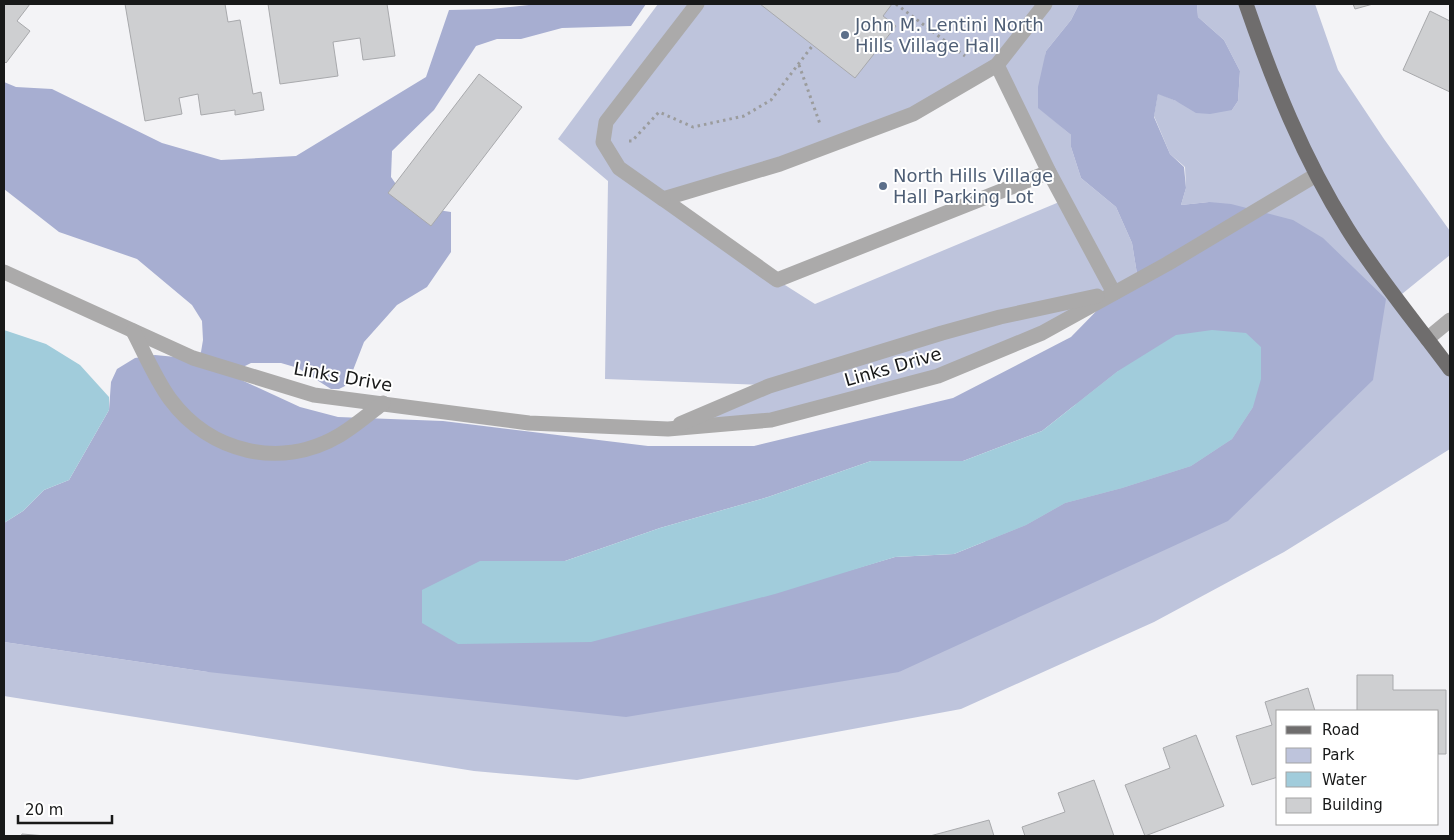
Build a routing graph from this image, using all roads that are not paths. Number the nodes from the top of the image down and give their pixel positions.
1 (697, 4) edge
2 (1045, 4) edge
3 (1246, 4) edge
4 (991, 68) junction
5 (1050, 172) junction
6 (1316, 174) junction
7 (663, 199) junction
8 (4, 272) edge
9 (1114, 293) junction
10 (1450, 320) edge
11 (133, 331) junction
12 (1427, 338) junction
13 (1450, 369) edge
14 (383, 404) junction
15 (668, 429) junction

1 - 7 street
2 - 4 street
3 - 6 main road
4 - 5 street
4 - 7 street
5 - 7 street
5 - 9 street
6 - 9 street, Links Drive
6 - 12 main road
8 - 11 street, Links Drive
9 - 15 street, Links Drive
9 - 15 street, Links Drive
10 - 12 street
11 - 14 street, Links Drive
11 - 14 street
12 - 13 main road
14 - 15 street, Links Drive

